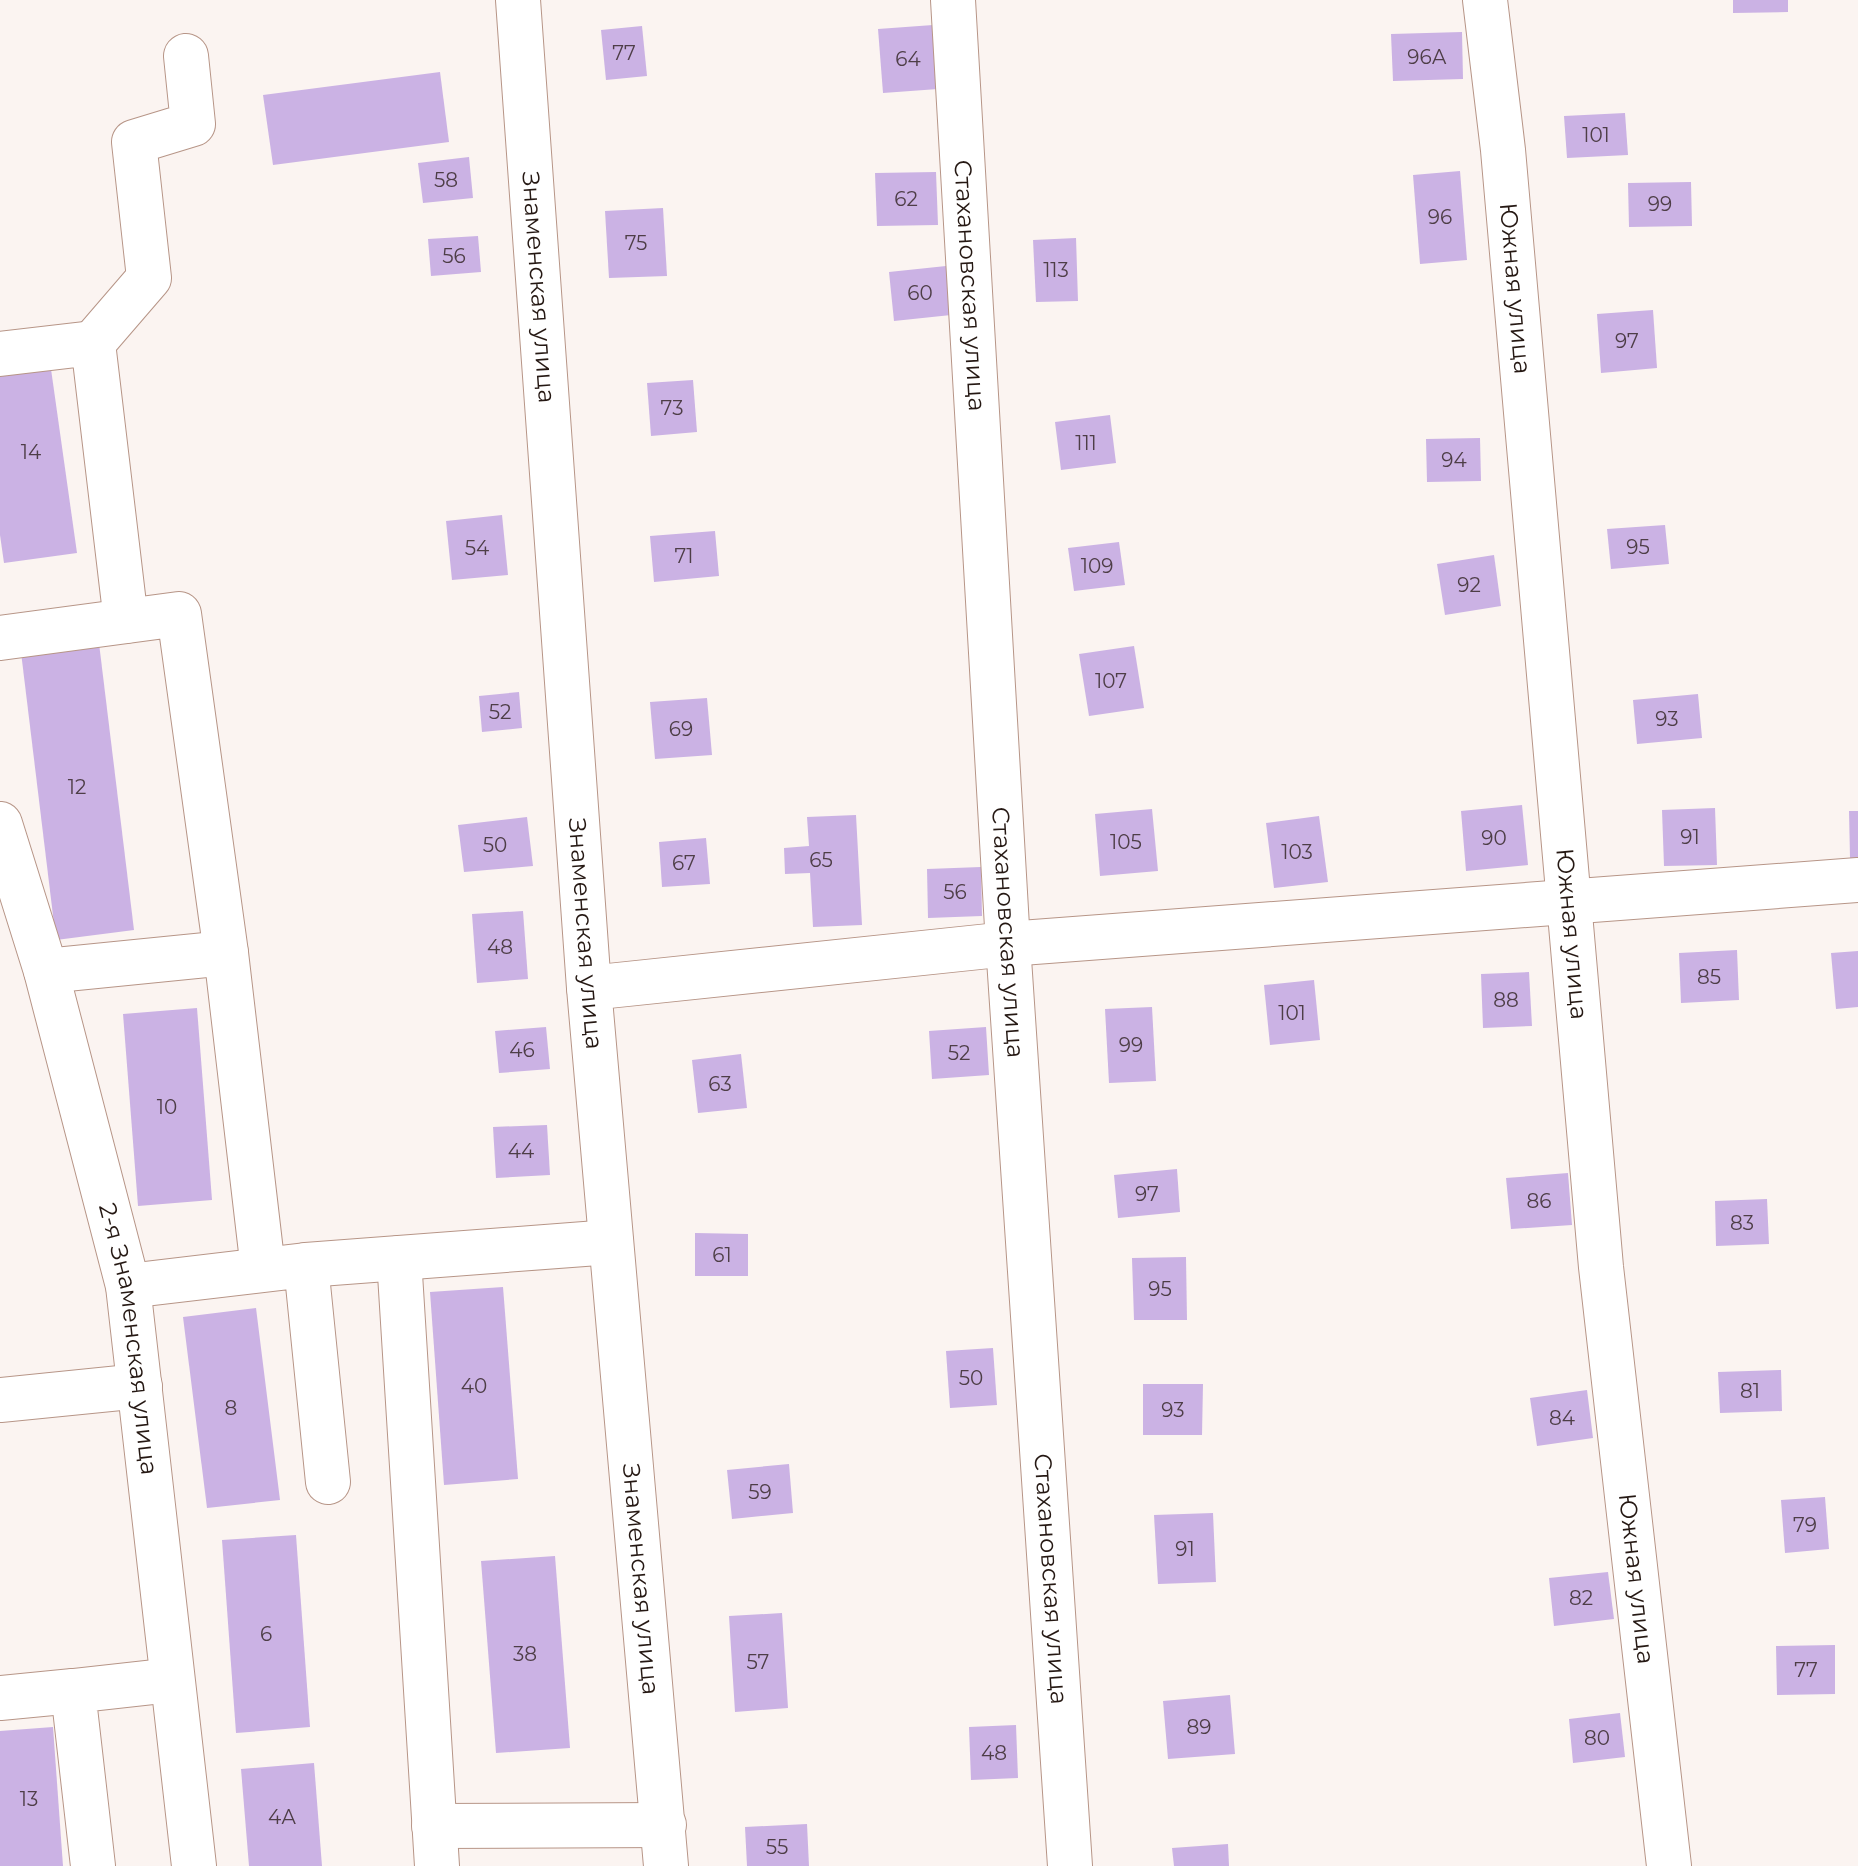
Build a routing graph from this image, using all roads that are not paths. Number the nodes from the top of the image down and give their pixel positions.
1 (518, 0) edge
2 (953, 0) edge
3 (1485, 0) edge
4 (186, 56) dead end
5 (93, 343) junction
6 (0, 354) edge
7 (126, 621) junction
8 (0, 638) edge
9 (0, 824) edge
10 (1858, 880) edge
11 (1569, 904) junction
12 (1008, 944) junction
13 (226, 953) junction
14 (46, 971) junction
15 (589, 988) junction
16 (611, 1242) junction
17 (399, 1258) junction
18 (306, 1265) junction
19 (263, 1269) junction
20 (128, 1286) junction
21 (140, 1386) junction
22 (0, 1400) edge
23 (328, 1482) dead end
24 (172, 1680) junction
25 (73, 1691) junction
26 (0, 1698) edge
27 (436, 1846) edge
28 (665, 1846) edge
29 (93, 1866) edge
30 (194, 1866) edge
31 (1070, 1866) edge
32 (1669, 1866) edge

1 - 15 street, Знаменская улица
2 - 12 street, Стахановская улица
3 - 11 street, Южная улица
4 - 5 street
5 - 6 street
5 - 7 street
7 - 8 street
7 - 13 street
9 - 14 street, 2-я Знаменская улица
10 - 11 street
11 - 12 street
11 - 32 street, Южная улица
12 - 15 street
12 - 31 street, Стахановская улица
13 - 14 street
13 - 19 street
14 - 20 street, 2-я Знаменская улица
15 - 16 street, Знаменская улица
16 - 17 street
16 - 28 street, Знаменская улица
17 - 18 street
17 - 27 street
18 - 19 street
18 - 23 street
19 - 20 street
20 - 21 street, 2-я Знаменская улица
21 - 22 street
21 - 24 street, 2-я Знаменская улица
24 - 25 street
24 - 30 street, 2-я Знаменская улица
25 - 26 street
25 - 29 street
27 - 28 street

